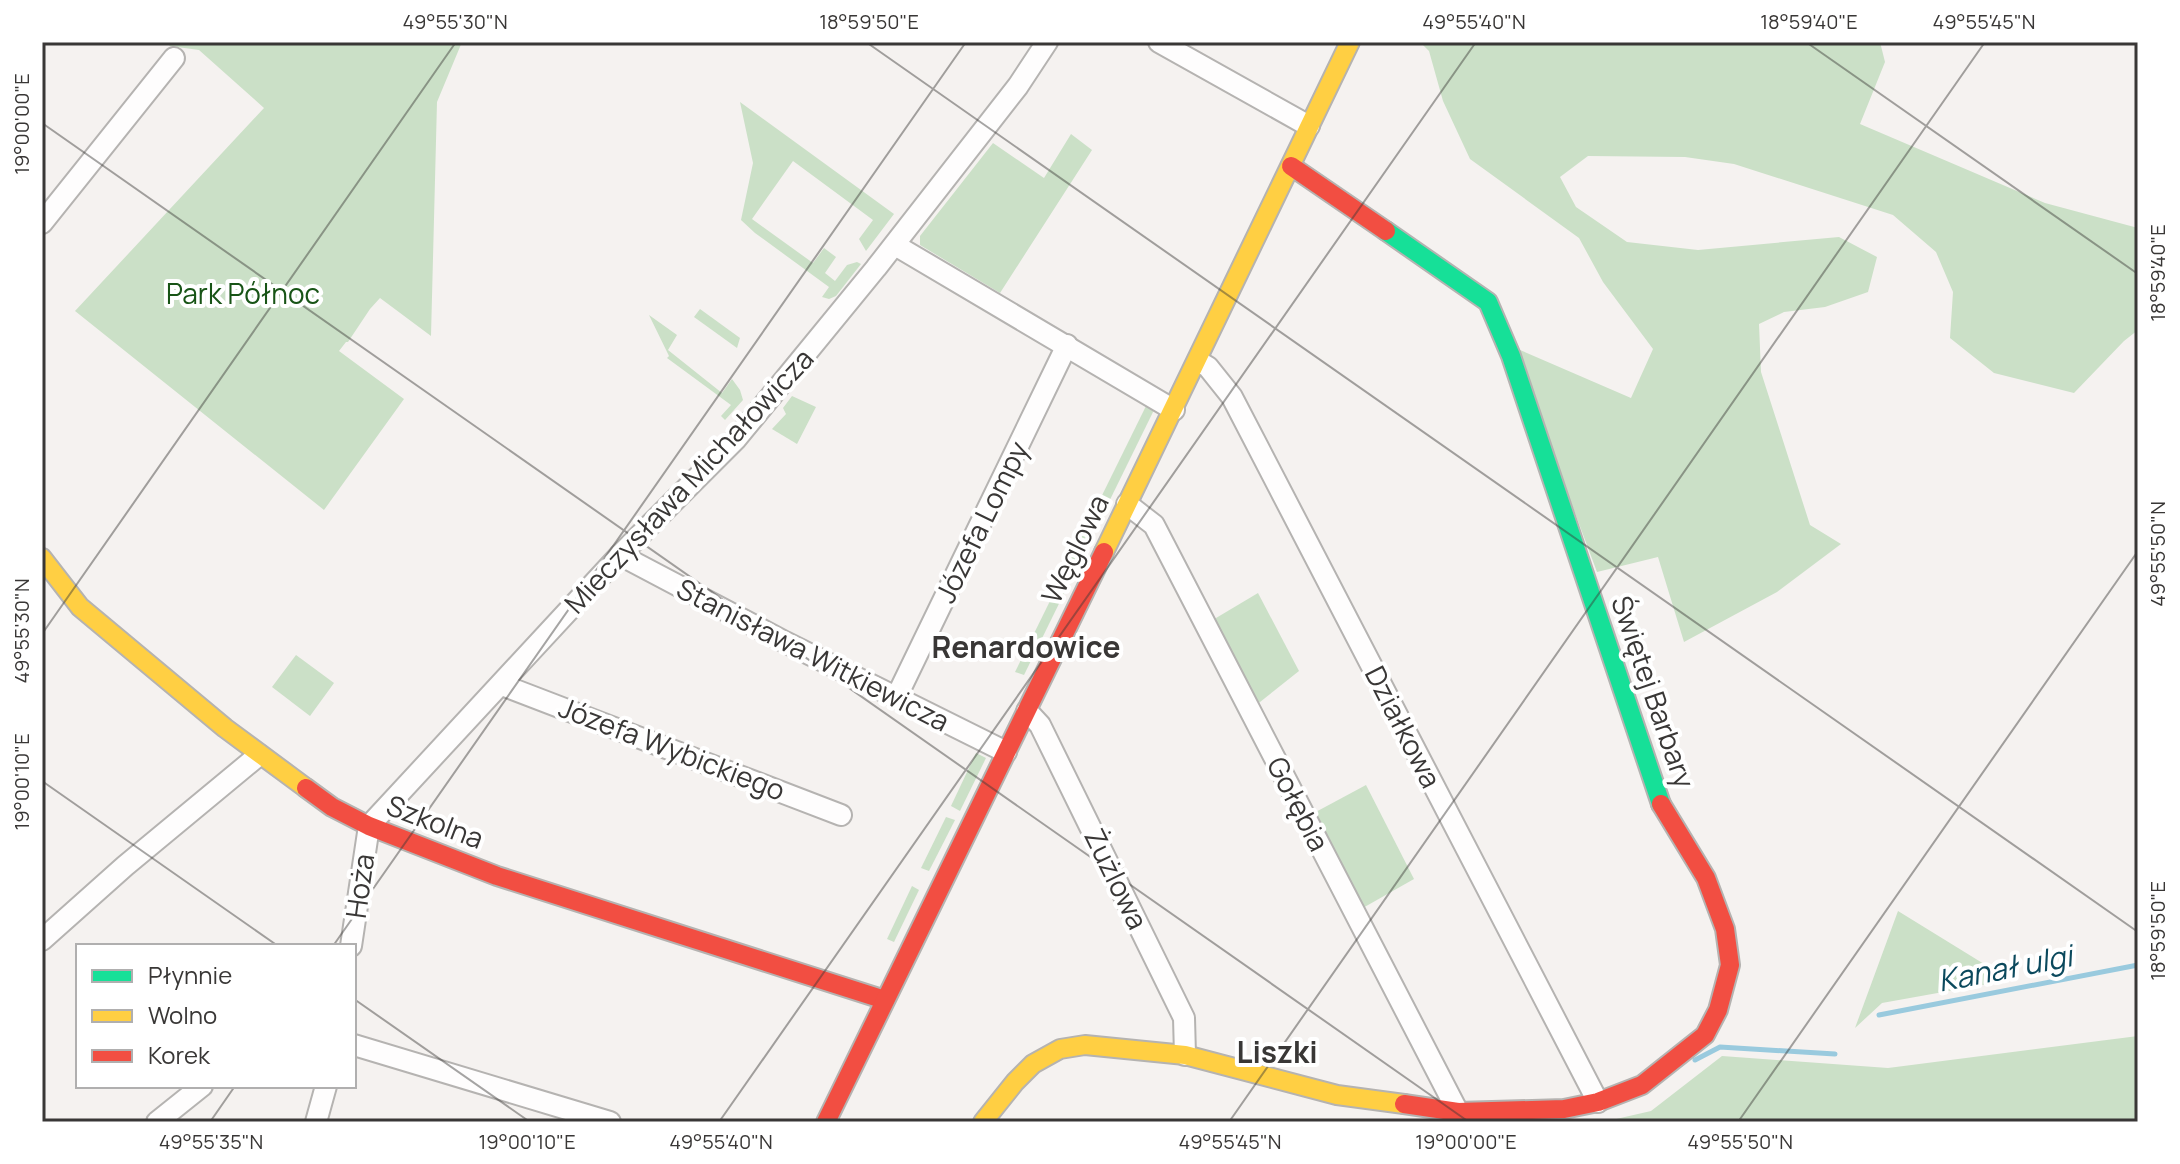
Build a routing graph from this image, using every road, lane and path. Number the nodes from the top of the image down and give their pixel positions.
1 (1047, 42) edge
2 (1159, 42) edge
3 (1350, 42) edge
4 (174, 58) dead end
5 (1309, 126) junction
6 (1291, 166) junction
7 (42, 223) edge
8 (895, 245) junction
9 (1067, 345) junction
10 (1198, 361) junction
11 (1174, 410) junction
12 (1127, 504) junction
13 (620, 555) junction
14 (42, 558) edge
15 (502, 685) junction
16 (896, 698) junction
17 (1027, 711) junction
18 (1006, 752) junction
19 (259, 755) junction
20 (841, 815) dead end
21 (369, 826) junction
22 (42, 940) edge
23 (351, 944) edge
24 (885, 1000) junction
25 (356, 1046) edge
26 (1185, 1055) junction
27 (200, 1088) edge
28 (325, 1088) edge
29 (1598, 1102) junction
30 (1458, 1112) junction
31 (1564, 1116) edge
32 (157, 1122) edge
33 (316, 1122) edge
34 (610, 1122) edge
35 (826, 1122) edge
36 (983, 1122) edge

1 - 8 street, Mieczysława Michałowicza
2 - 5 street
3 - 5 street, Węglowa
4 - 7 street
5 - 6 street, Węglowa
6 - 10 street, Węglowa
6 - 29 street, Świętej Barbary
8 - 9 street
8 - 13 street, Mieczysława Michałowicza
9 - 11 street
9 - 16 street, Józefa Lompy
10 - 11 street, Węglowa
10 - 29 street, Działkowa
11 - 12 street, Węglowa
12 - 17 street, Węglowa
12 - 30 street, Gołębia
13 - 15 street, Mieczysława Michałowicza
13 - 16 street, Stanisława Witkiewicza
14 - 19 street, Szkolna
15 - 20 street, Józefa Wybickiego
15 - 21 street, Mieczysława Michałowicza
16 - 18 street, Stanisława Witkiewicza
17 - 18 street, Węglowa
17 - 26 street, Żużlowa
18 - 24 street, Węglowa
19 - 21 street, Szkolna
19 - 22 street
21 - 23 street, Hoża
21 - 24 street, Szkolna
24 - 35 street, Węglowa
25 - 34 street
26 - 30 street, Świętej Barbary
26 - 36 street, Świętej Barbary
27 - 32 street
28 - 33 street
29 - 31 street, Świętej Barbary
30 - 31 street, Świętej Barbary

